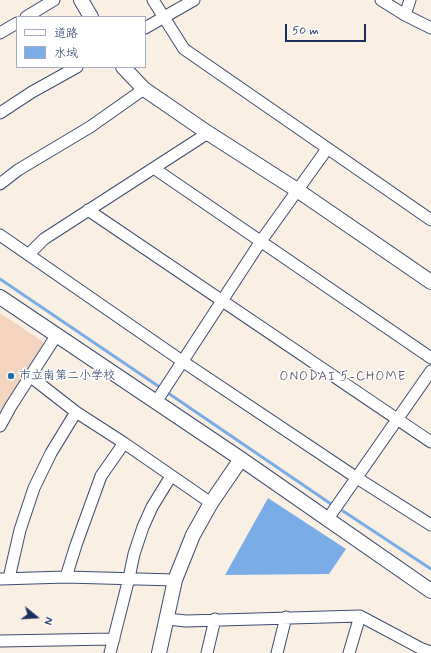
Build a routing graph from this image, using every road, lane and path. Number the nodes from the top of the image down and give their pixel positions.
1 (54, 0) edge
2 (80, 0) edge
3 (153, 0) edge
4 (194, 0) edge
5 (381, 0) edge
6 (410, 0) edge
7 (405, 15) junction
8 (28, 16) edge
9 (90, 16) edge
10 (163, 18) junction
11 (16, 23) edge
12 (146, 27) edge
13 (431, 28) edge
14 (0, 33) edge
15 (75, 68) edge
16 (124, 68) edge
17 (144, 89) junction
18 (0, 113) edge
19 (208, 134) junction
20 (327, 149) junction
21 (155, 169) junction
22 (0, 184) edge
23 (297, 190) junction
24 (88, 210) junction
25 (431, 220) edge
26 (0, 234) edge
27 (261, 241) junction
28 (29, 254) junction
29 (431, 282) edge
30 (0, 297) edge
31 (222, 301) junction
32 (56, 336) junction
33 (431, 358) edge
34 (182, 361) junction
35 (431, 371) edge
36 (31, 377) junction
37 (156, 402) junction
38 (76, 412) junction
39 (397, 418) junction
40 (0, 426) edge
41 (431, 442) edge
42 (124, 443) junction
43 (241, 459) junction
44 (171, 476) junction
45 (357, 478) junction
46 (211, 503) junction
47 (327, 520) junction
48 (431, 525) edge
49 (66, 577) junction
50 (129, 578) junction
51 (5, 579) edge
52 (175, 580) junction
53 (431, 591) edge
54 (360, 616) junction
55 (286, 618) junction
56 (167, 619) junction
57 (215, 619) junction
58 (114, 639) junction
59 (0, 641) edge
60 (425, 651) edge
61 (110, 653) edge
62 (159, 653) edge
63 (207, 653) edge
64 (277, 653) edge
65 (349, 653) edge

1 - 8 street
2 - 9 street
3 - 10 street
4 - 10 street
5 - 7 street
6 - 7 street
7 - 13 street
10 - 12 street
10 - 20 street
11 - 14 street
15 - 18 street
16 - 17 street
17 - 19 street
17 - 22 street
19 - 21 street
19 - 23 street
20 - 23 street
20 - 25 street
21 - 24 street
21 - 27 street
23 - 27 street
23 - 29 street
24 - 28 street
24 - 31 street
26 - 28 street
27 - 31 street
27 - 33 street
28 - 34 street
30 - 32 street
31 - 34 street
31 - 39 street
32 - 36 street
32 - 37 street
34 - 37 street
34 - 45 street
35 - 39 street
36 - 38 street
36 - 40 street
37 - 43 street
38 - 42 street
38 - 51 street
39 - 41 street
39 - 45 street
42 - 44 street
42 - 49 street
43 - 46 street
43 - 47 street
44 - 46 street
44 - 50 street
45 - 47 street
45 - 48 street
46 - 52 street
47 - 53 street
49 - 50 street
49 - 51 street
50 - 52 street
50 - 58 street
52 - 56 street
54 - 55 street
54 - 60 street
54 - 65 street
55 - 57 street
55 - 64 street
56 - 57 street
56 - 62 street
57 - 63 street
58 - 59 street
58 - 61 street

